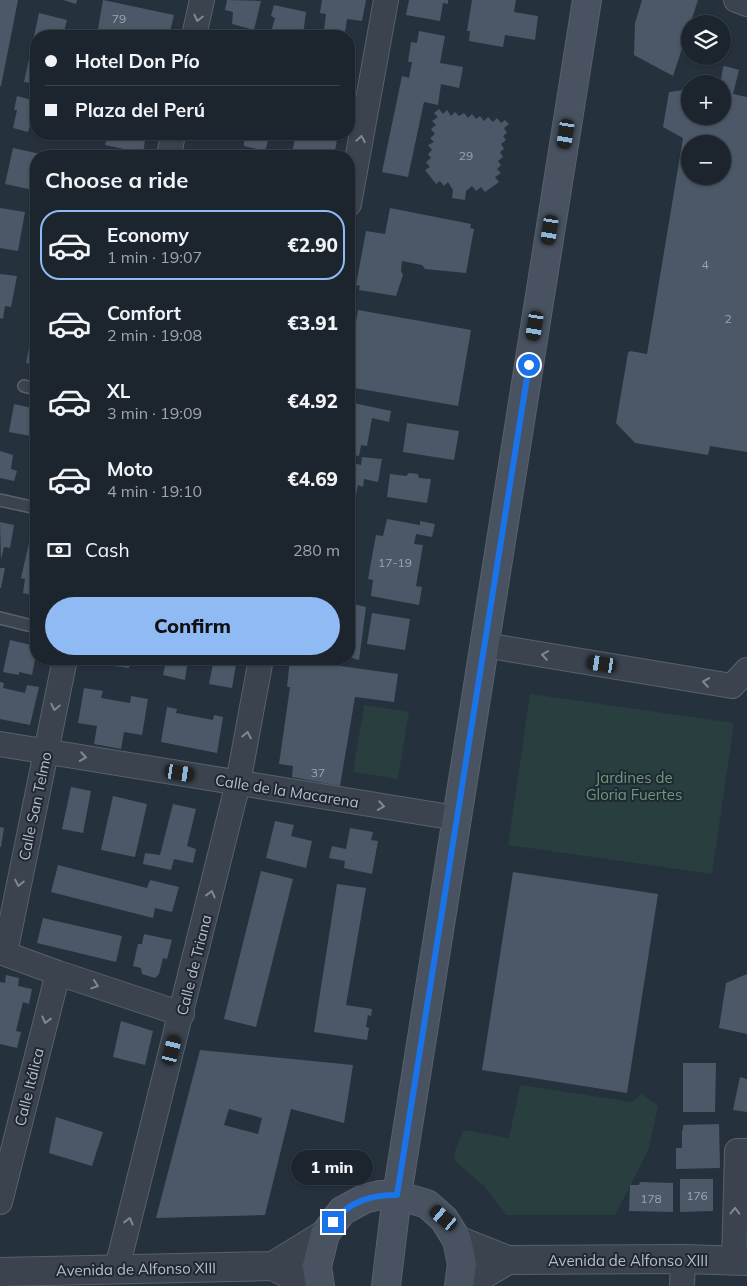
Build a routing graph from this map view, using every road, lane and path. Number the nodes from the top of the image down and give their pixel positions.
1 (202, 0) edge
2 (386, 0) edge
3 (587, 0) edge
4 (736, 0) edge
5 (747, 4) edge
6 (195, 30) edge
7 (355, 167) edge
8 (24, 386) dead end
9 (30, 388) edge
10 (0, 500) edge
11 (30, 507) edge
12 (0, 618) edge
13 (30, 625) edge
14 (484, 645) junction
15 (64, 665) edge
16 (260, 665) edge
17 (747, 670) edge
18 (0, 744) edge
19 (46, 751) junction
20 (238, 783) junction
21 (456, 818) junction
22 (2, 952) edge
23 (58, 973) junction
24 (182, 1014) junction
25 (747, 1152) edge
26 (397, 1195) junction
27 (0, 1202) edge
28 (325, 1234) junction
29 (457, 1240) junction
30 (683, 1259) junction
31 (508, 1260) junction
32 (741, 1260) edge
33 (273, 1266) junction
34 (0, 1272) edge
35 (108, 1275) edge
36 (312, 1286) edge
37 (320, 1286) edge
38 (386, 1286) edge
39 (459, 1286) edge
40 (464, 1286) edge
41 (682, 1286) edge

1 -> 6 street
7 -> 2 street
3 - 14 main road
4 - 5 street
8 - 9 lane
10 - 11 lane
12 - 13 lane
17 -> 14 street
14 - 21 main road
15 -> 19 street, Calle San Telmo
20 -> 16 street, Calle de Triana
18 - 19 street, Calle de la Macarena
19 -> 20 street, Calle de la Macarena
19 -> 22 street, Calle San Telmo
20 -> 21 street, Calle de la Macarena
24 -> 20 street, Calle de Triana
21 - 26 main road
22 - 23 street
23 -> 24 street
23 -> 27 street, Calle Itálica
35 -> 24 street, Calle de Triana
32 -> 25 street
26 - 28 main road
26 - 29 main road
26 - 38 main road
28 - 33 street
28 - 37 main road
29 - 31 street, Avenida de Alfonso XIII
29 - 39 main road
30 - 31 street, Avenida de Alfonso XIII
30 - 32 street, Avenida de Alfonso XIII
30 - 41 street
31 - 40 street
33 - 35 street, Avenida de Alfonso XIII
33 - 36 street, Avenida de Alfonso XIII
34 - 35 street, Avenida de Alfonso XIII

